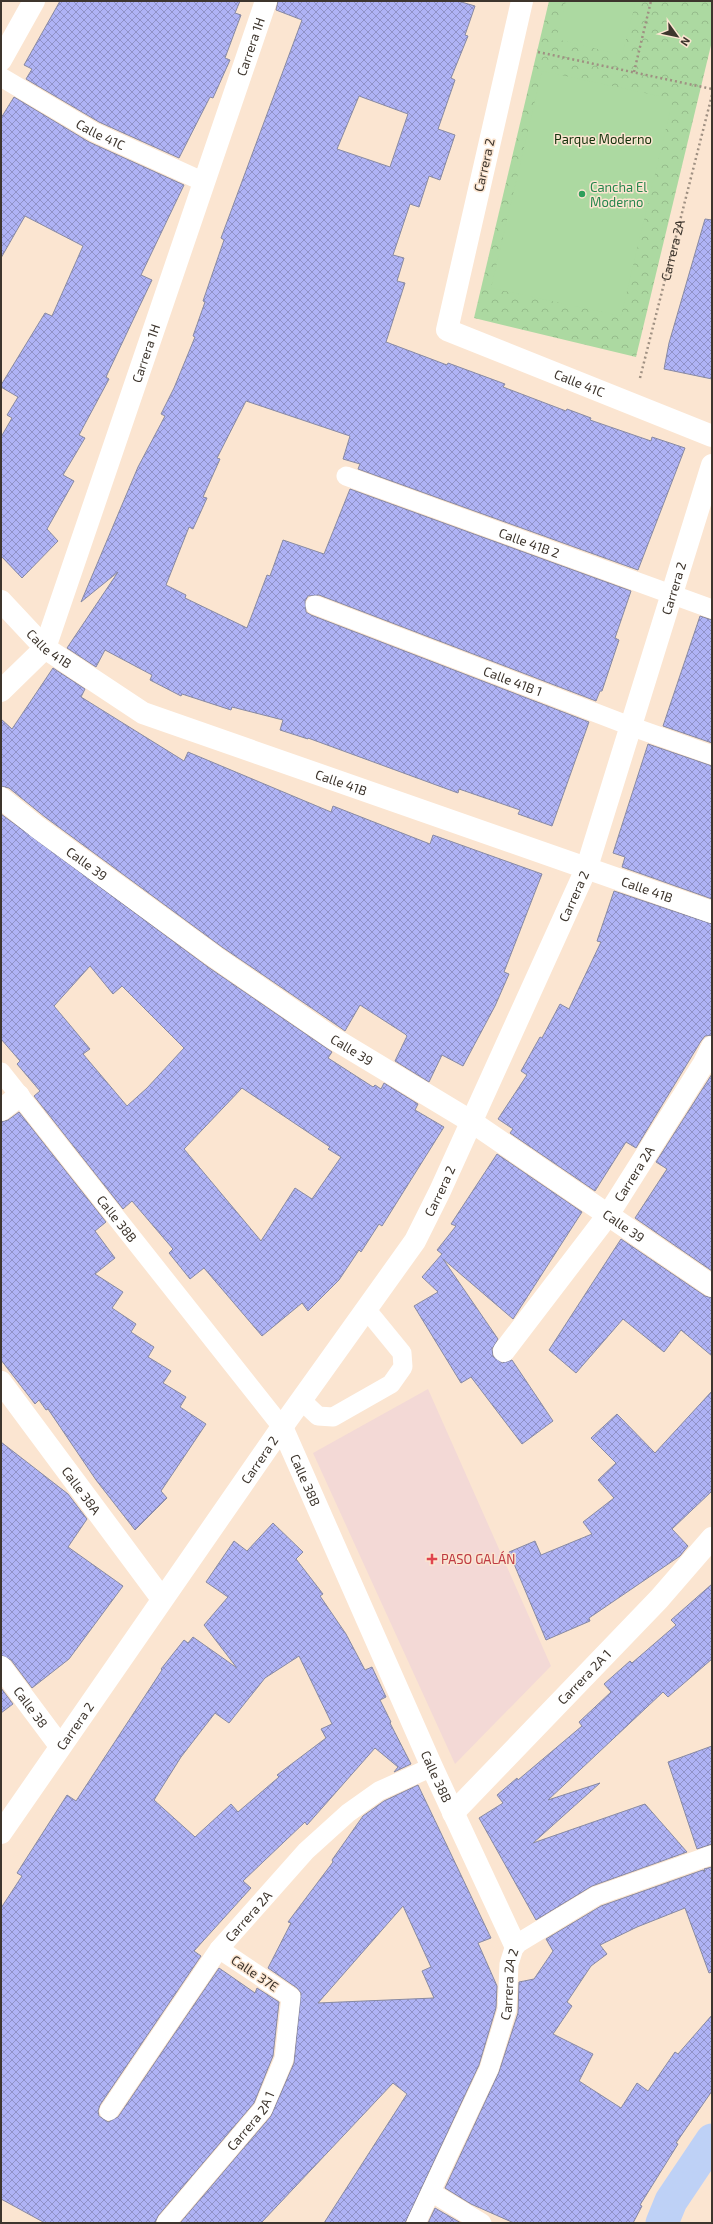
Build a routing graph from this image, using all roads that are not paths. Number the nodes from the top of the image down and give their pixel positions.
1 (34, 1) edge
2 (266, 1) edge
3 (522, 1) edge
4 (1, 60) edge
5 (1, 77) edge
6 (204, 182) junction
7 (447, 330) joint
8 (712, 436) edge
9 (712, 465) edge
10 (346, 476) dead end
11 (671, 595) junction
12 (1, 601) edge
13 (315, 606) dead end
14 (712, 609) edge
15 (45, 648) junction
16 (1, 691) edge
17 (630, 726) junction
18 (712, 755) edge
19 (1, 798) edge
20 (587, 867) junction
21 (712, 912) edge
22 (712, 1047) edge
23 (1, 1072) edge
24 (19, 1096) junction
25 (1, 1110) edge
26 (472, 1122) junction
27 (608, 1215) junction
28 (712, 1286) edge
29 (366, 1309) junction
30 (504, 1351) dead end
31 (1, 1382) edge
32 (301, 1400) junction
33 (282, 1427) junction
34 (712, 1538) edge
35 (162, 1599) junction
36 (1, 1667) edge
37 (60, 1746) junction
38 (432, 1767) junction
39 (453, 1813) junction
40 (1, 1833) edge
41 (712, 1855) edge
42 (515, 1945) junction
43 (219, 1949) junction
44 (291, 1997) joint
45 (109, 2111) dead end
46 (431, 2192) junction
47 (166, 2223) edge
48 (416, 2223) edge
49 (482, 2223) edge

1 - 4 street
2 - 6 street, Carrera 1H
3 - 7 street, Carrera 2
5 - 6 lane, Calle 41C
6 - 15 street, Carrera 1H
7 - 8 street, Calle 41C
9 - 11 street, Carrera 2
10 - 11 lane, Calle 41B 2
11 - 14 lane, Calle 41B 2
11 - 17 street, Carrera 2
12 - 15 street, Calle 41B
13 - 17 lane, Calle 41B 1
15 - 16 street, Carrera 1H
15 - 20 street, Calle 41B
17 - 18 lane, Calle 41B 1
17 - 20 street, Carrera 2
19 - 26 street, Calle 39
20 - 21 street, Calle 41B
20 - 26 street, Carrera 2
22 - 27 street, Carrera 2A
23 - 24 lane, Calle 38B
24 - 25 street
24 - 33 lane, Calle 38B
26 - 27 street, Calle 39
26 - 29 street, Carrera 2
27 - 28 street, Calle 39
27 - 30 street, Carrera 2A
29 - 32 street, Carrera 2
29 - 32 lane
31 - 35 street, Calle 38A
32 - 33 street, Carrera 2
33 - 35 street, Carrera 2
33 - 38 street, Calle 38B
34 - 39 street, Carrera 2A 1
35 - 37 street, Carrera 2
36 - 37 street, Calle 38
37 - 40 street, Carrera 2
38 - 39 street, Calle 38B
38 - 43 lane, Carrera 2A
39 - 42 street, Calle 38B
41 - 42 lane, Carrera 2A 2
42 - 46 lane, Carrera 2A 2
43 - 44 lane, Calle 37E
43 - 45 lane, Carrera 2A
44 - 47 lane, Carrera 2A 1
46 - 48 lane, Carrera 2A 2
46 - 49 lane

